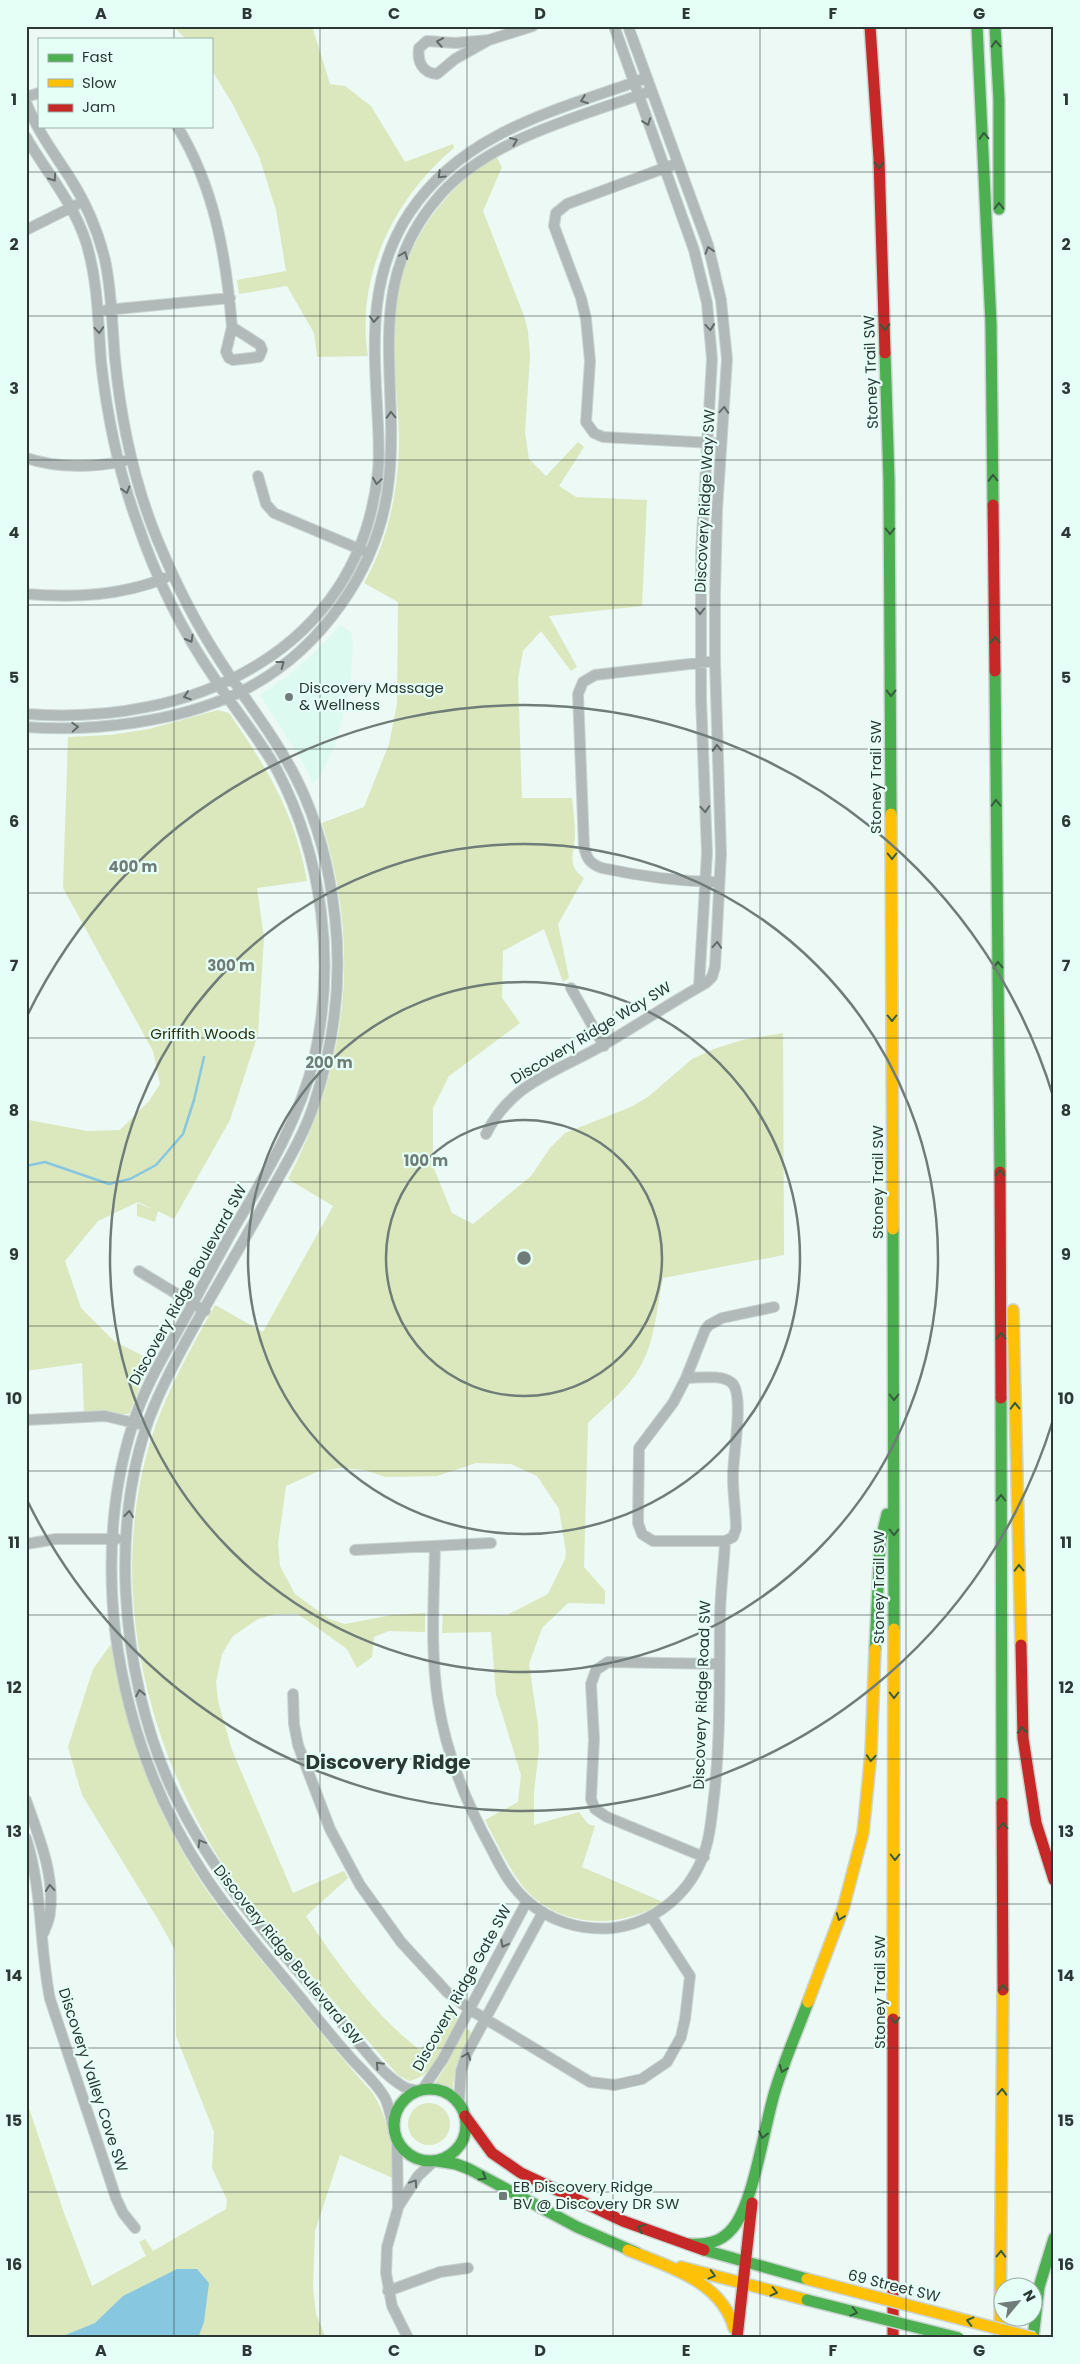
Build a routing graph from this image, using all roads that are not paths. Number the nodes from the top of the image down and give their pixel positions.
1 (533, 26) edge
2 (614, 26) edge
3 (628, 26) edge
4 (861, 26) edge
5 (870, 26) edge
6 (978, 26) edge
7 (996, 26) edge
8 (489, 40) junction
9 (646, 78) junction
10 (633, 83) junction
11 (651, 91) junction
12 (38, 93) edge
13 (638, 96) junction
14 (26, 97) edge
15 (26, 102) edge
16 (877, 116) junction
17 (178, 128) edge
18 (26, 137) edge
19 (678, 163) junction
20 (664, 168) junction
21 (83, 201) junction
22 (71, 207) junction
23 (26, 230) edge
24 (230, 298) junction
25 (721, 300) junction
26 (707, 303) junction
27 (112, 309) junction
28 (98, 310) junction
29 (991, 324) junction
30 (232, 327) dead end
31 (388, 358) junction
32 (374, 359) junction
33 (706, 442) junction
34 (721, 443) junction
35 (379, 454) junction
36 (392, 454) junction
37 (26, 458) edge
38 (132, 460) junction
39 (118, 462) junction
40 (258, 476) dead end
41 (358, 549) junction
42 (370, 554) junction
43 (701, 554) junction
44 (716, 554) junction
45 (172, 576) junction
46 (160, 581) junction
47 (26, 594) edge
48 (323, 608) junction
49 (333, 616) junction
50 (714, 661) junction
51 (700, 662) junction
52 (233, 680) junction
53 (219, 686) junction
54 (241, 691) junction
55 (227, 697) junction
56 (26, 714) edge
57 (106, 714) junction
58 (106, 726) junction
59 (26, 727) edge
60 (718, 772) junction
61 (703, 773) junction
62 (305, 799) junction
63 (293, 804) junction
64 (707, 882) junction
65 (721, 882) junction
66 (699, 986) junction
67 (571, 988) dead end
68 (324, 991) junction
69 (337, 992) junction
70 (999, 1014) junction
71 (604, 1046) junction
72 (301, 1100) junction
73 (314, 1105) junction
74 (486, 1134) dead end
75 (253, 1196) junction
76 (265, 1202) junction
77 (1012, 1269) dead end
78 (139, 1271) dead end
79 (1013, 1298) dead end
80 (193, 1303) junction
81 (774, 1307) dead end
82 (205, 1311) junction
83 (686, 1378) junction
84 (26, 1420) edge
85 (134, 1422) junction
86 (147, 1427) junction
87 (894, 1484) junction
88 (112, 1538) junction
89 (126, 1539) junction
90 (725, 1542) junction
91 (491, 1543) dead end
92 (26, 1544) edge
93 (436, 1546) junction
94 (355, 1550) dead end
95 (719, 1664) junction
96 (293, 1694) dead end
97 (26, 1800) edge
98 (26, 1838) edge
99 (704, 1857) junction
100 (1054, 1880) edge
101 (535, 1907) junction
102 (651, 1916) junction
103 (43, 1935) junction
104 (470, 2009) junction
105 (485, 2019) junction
106 (420, 2090) junction
107 (459, 2103) junction
108 (465, 2116) junction
109 (394, 2130) junction
110 (397, 2142) junction
111 (758, 2159) junction
112 (435, 2161) junction
113 (398, 2208) junction
114 (135, 2228) dead end
115 (1054, 2238) edge
116 (688, 2244) junction
117 (628, 2250) junction
118 (746, 2264) junction
119 (468, 2268) dead end
120 (742, 2284) junction
121 (388, 2291) junction
122 (408, 2338) edge
123 (736, 2338) edge
124 (893, 2338) edge
125 (959, 2338) edge
126 (1000, 2338) edge
127 (1033, 2338) edge

1 - 8 street
2 - 10 street, Discovery Ridge Way SW
3 - 9 street, Discovery Ridge Way SW
4 - 16 main road
5 - 16 main road, Stoney Trail SW
29 -> 6 main road
29 -> 7 main road
8 -> 8 street
9 - 10 street
9 - 11 street, Discovery Ridge Way SW
10 - 13 street, Discovery Ridge Way SW
10 -> 32 street
11 - 13 street
11 - 19 street, Discovery Ridge Way SW
12 - 14 street
13 -> 20 street, Discovery Ridge Way SW
31 -> 13 street
15 - 21 street, Discovery Ridge Boulevard SW
16 -> 87 main road, Stoney Trail SW
17 - 24 street
18 -> 22 street, Discovery Ridge Boulevard SW
19 - 20 street
25 -> 19 street, Discovery Ridge Way SW
20 - 26 street, Discovery Ridge Way SW
20 - 33 street
21 - 22 street
21 - 27 street, Discovery Ridge Boulevard SW
22 - 23 street
22 - 28 street, Discovery Ridge Boulevard SW
24 - 27 street
24 - 30 street
25 - 26 street
34 -> 25 street, Discovery Ridge Way SW
26 -> 33 street, Discovery Ridge Way SW
27 - 28 street
27 - 38 street, Discovery Ridge Boulevard SW
28 -> 39 street, Discovery Ridge Boulevard SW
70 -> 29 main road
31 - 32 street
36 -> 31 street
32 - 35 street
33 - 34 street
33 - 43 street, Discovery Ridge Way SW
34 - 44 street, Discovery Ridge Way SW
35 - 36 street
35 -> 41 street
36 - 42 street
37 - 39 street
38 - 39 street
38 - 45 street, Discovery Ridge Boulevard SW
39 -> 46 street, Discovery Ridge Boulevard SW
40 - 41 street
41 - 42 street
41 - 48 street
42 - 49 street
43 - 44 street
43 -> 51 street, Discovery Ridge Way SW
44 - 50 street, Discovery Ridge Way SW
45 - 46 street
45 - 52 street, Discovery Ridge Boulevard SW
46 - 47 street
46 -> 53 street, Discovery Ridge Boulevard SW
48 - 49 street
48 - 52 street
54 -> 49 street
50 - 51 street
60 -> 50 street, Discovery Ridge Way SW
51 - 61 street, Discovery Ridge Way SW
51 - 64 street
52 - 53 street
52 - 54 street, Discovery Ridge Boulevard SW
53 - 55 street, Discovery Ridge Boulevard SW
53 -> 57 street
54 - 55 street
54 - 62 street, Discovery Ridge Boulevard SW
55 - 58 street
55 - 63 street, Discovery Ridge Boulevard SW
56 - 57 street
57 - 58 street
59 -> 58 street
60 - 61 street
60 - 65 street, Discovery Ridge Way SW
61 -> 64 street, Discovery Ridge Way SW
62 - 63 street
62 - 69 street, Discovery Ridge Boulevard SW
63 - 68 street, Discovery Ridge Boulevard SW
64 - 65 street
64 - 66 street, Discovery Ridge Way SW
66 -> 65 street, Discovery Ridge Way SW
66 - 71 street, Discovery Ridge Way SW
67 - 71 street
68 - 69 street
68 - 72 street, Discovery Ridge Boulevard SW
69 - 73 street, Discovery Ridge Boulevard SW
70 - 77 main road
126 -> 70 main road
71 - 74 street, Discovery Ridge Way SW
72 - 73 street
72 - 75 street, Discovery Ridge Boulevard SW
73 - 76 street, Discovery Ridge Boulevard SW
75 - 76 street
75 - 80 street, Discovery Ridge Boulevard SW
76 - 82 street, Discovery Ridge Boulevard SW
78 - 80 street
100 -> 79 main road
80 - 82 street
80 - 85 street, Discovery Ridge Boulevard SW
81 - 83 street
82 - 86 street, Discovery Ridge Boulevard SW
83 - 90 street
83 - 90 street
84 - 85 street
85 - 86 street
85 - 88 street, Discovery Ridge Boulevard SW
89 -> 86 street, Discovery Ridge Boulevard SW
87 -> 111 main road
87 -> 124 main road, Stoney Trail SW
88 - 89 street
88 - 92 street
88 - 109 street, Discovery Ridge Boulevard SW
106 -> 89 street, Discovery Ridge Boulevard SW
90 - 95 street, Discovery Ridge Road SW
91 - 93 street
93 - 94 street
93 - 101 street
95 - 99 street, Discovery Ridge Road SW
95 - 99 street
96 - 104 street
103 -> 97 street, Discovery Valley Cove SW
98 - 103 street, Discovery Valley Cove SW
99 - 102 street, Discovery Ridge Road SW
101 - 102 street, Discovery Ridge Road SW
101 -> 104 street, Discovery Ridge Gate SW
101 - 105 street
102 - 105 street
103 - 114 street, Discovery Valley Cove SW
104 - 105 street
104 - 106 street, Discovery Ridge Gate SW
107 -> 105 street
106 - 107 main road
106 - 109 main road
107 - 108 main road
108 - 112 main road
116 -> 108 main road
109 - 110 main road
110 - 112 main road
110 - 113 street
111 - 116 main road
111 - 118 main road
113 -> 112 street
112 -> 117 main road
113 - 121 street
115 - 127 main road
116 - 118 main road
117 -> 120 main road
117 - 123 main road
118 - 120 main road
127 -> 118 main road, 69 Street SW, bridge
119 - 121 street
120 - 123 main road
120 -> 125 main road, bridge
121 - 122 street

